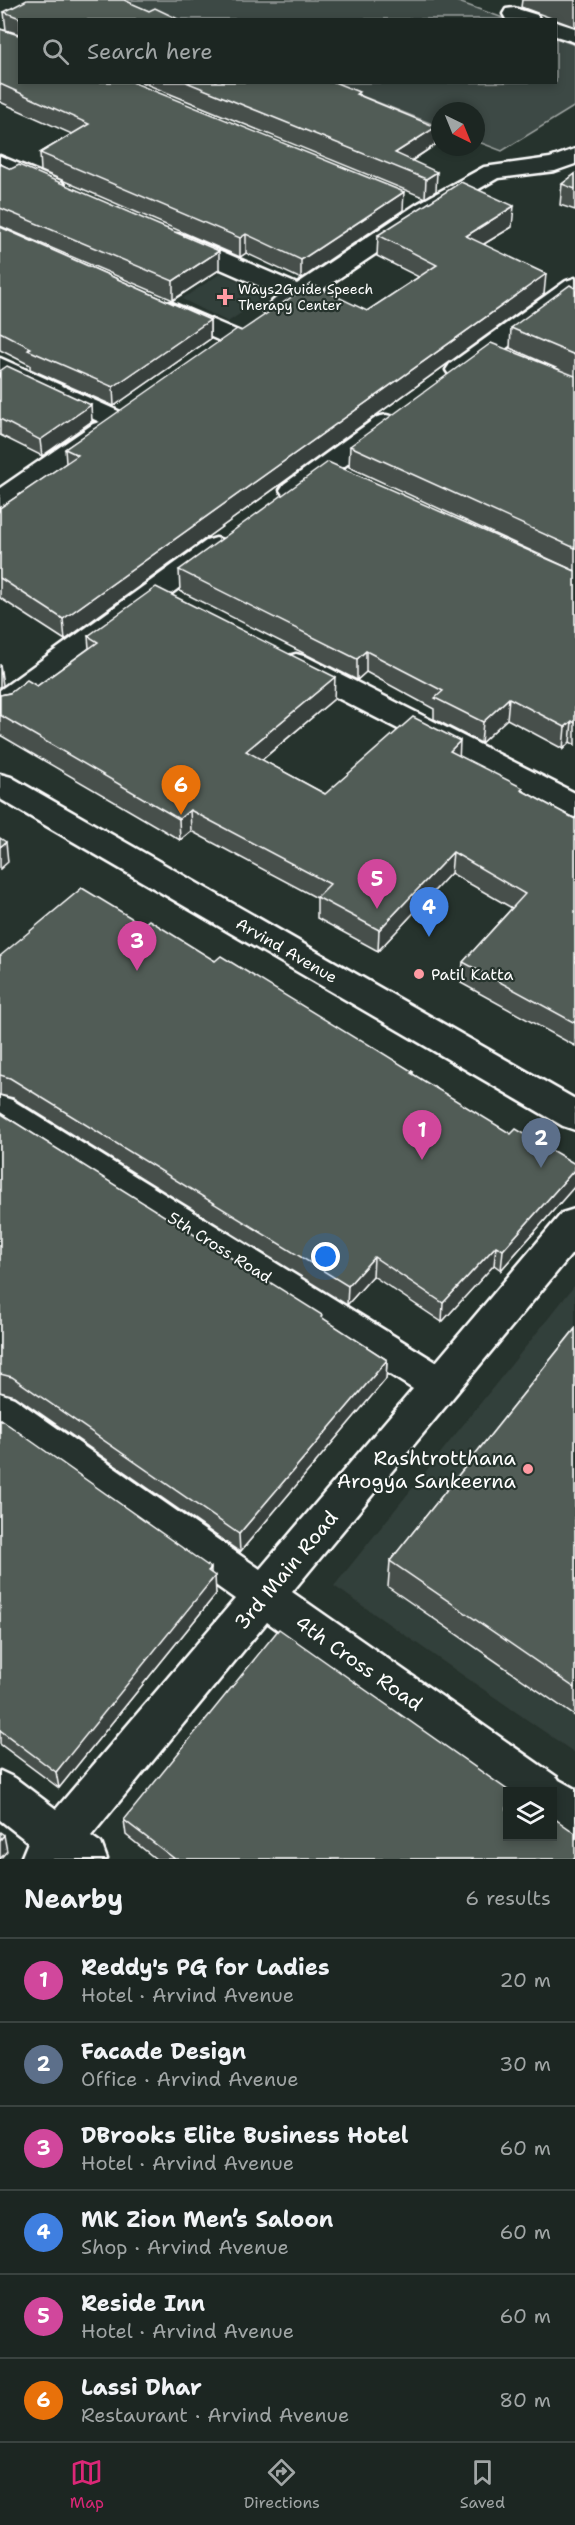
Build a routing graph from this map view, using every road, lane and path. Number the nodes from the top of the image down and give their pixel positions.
1 (557, 30) edge
2 (575, 36) edge
3 (575, 156) edge
4 (0, 163) edge
5 (75, 196) edge
6 (160, 233) edge
7 (575, 286) edge
8 (299, 294) junction
9 (149, 300) edge
10 (486, 350) junction
11 (516, 363) edge
12 (0, 366) edge
13 (439, 385) edge
14 (410, 405) edge
15 (325, 468) junction
16 (356, 482) edge
17 (0, 501) edge
18 (277, 502) edge
19 (239, 530) edge
20 (154, 592) junction
21 (185, 608) edge
22 (270, 651) edge
23 (0, 705) edge
24 (0, 785) edge
25 (575, 806) edge
26 (0, 1110) edge
27 (575, 1116) edge
28 (575, 1224) edge
29 (440, 1385) junction
30 (0, 1410) edge
31 (264, 1596) junction
32 (536, 1787) edge
33 (0, 1793) edge
34 (557, 1802) edge
35 (575, 1815) edge
36 (63, 1852) edge

1 - 2 street
3 - 8 street
4 - 5 street
6 - 8 street
7 - 10 street
8 - 9 street
10 - 11 street
10 - 13 street
12 - 17 street
14 - 15 street
15 - 16 street
15 - 18 street
19 - 20 street
20 - 21 street
20 - 23 street
22 - 25 street
24 - 27 street, Arvind Avenue
26 - 29 street, 5th Cross Road
28 - 29 street, 3rd Main Road
29 - 31 street, 3rd Main Road
30 - 31 street, 4th Cross Road
31 - 32 street, 4th Cross Road
31 - 36 street, 3rd Main Road
33 - 36 street
34 - 35 street

